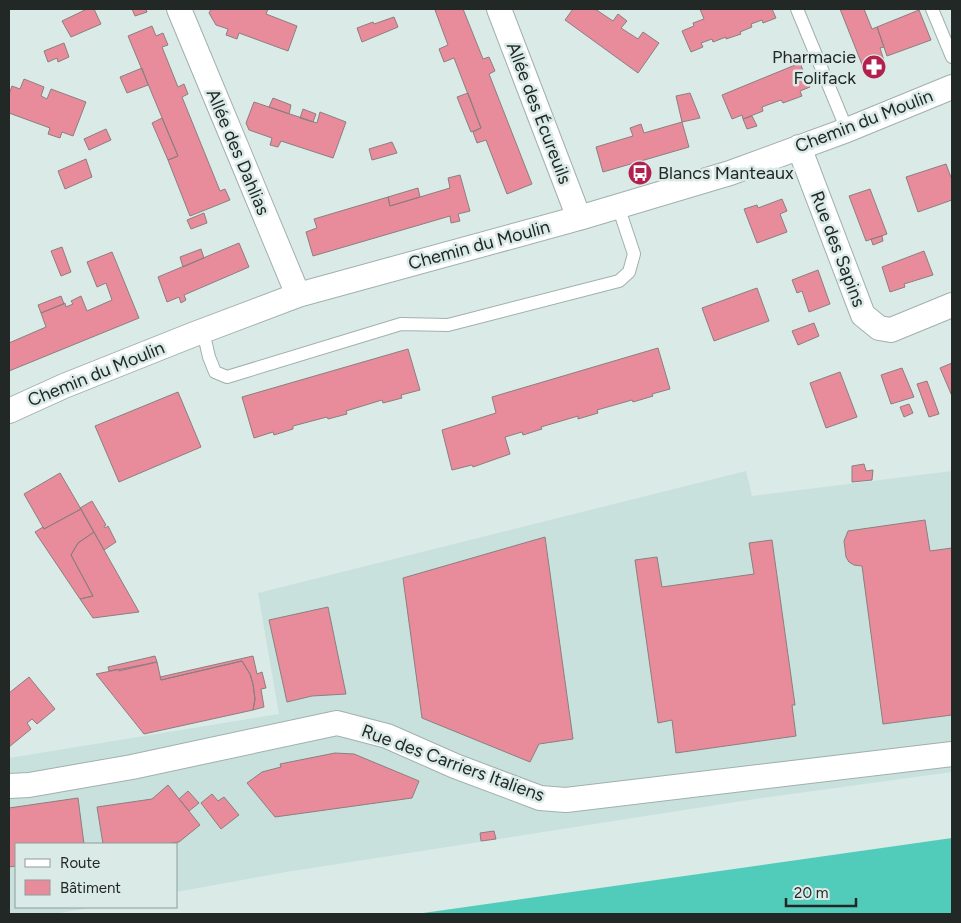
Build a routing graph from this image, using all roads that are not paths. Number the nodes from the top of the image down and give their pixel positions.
1 (179, 9) edge
2 (499, 9) edge
3 (797, 9) edge
4 (932, 9) edge
5 (952, 57) edge
6 (952, 88) edge
7 (846, 130) junction
8 (799, 147) junction
9 (618, 206) junction
10 (579, 218) junction
11 (298, 296) junction
12 (952, 305) edge
13 (203, 331) junction
14 (9, 411) edge
15 (952, 754) edge
16 (9, 786) edge

1 - 11 street, Allée des Dahlias
2 - 10 street, Allée des Écureuils
3 - 7 lane
4 - 5 lane
6 - 7 street, Chemin du Moulin
7 - 8 street, Chemin du Moulin
8 - 9 street, Chemin du Moulin
8 - 12 street, Rue des Sapins
9 - 10 street, Chemin du Moulin
9 - 13 lane
10 - 11 street, Chemin du Moulin
11 - 13 street, Chemin du Moulin
13 - 14 street, Chemin du Moulin
15 - 16 street, Rue des Carriers Italiens

